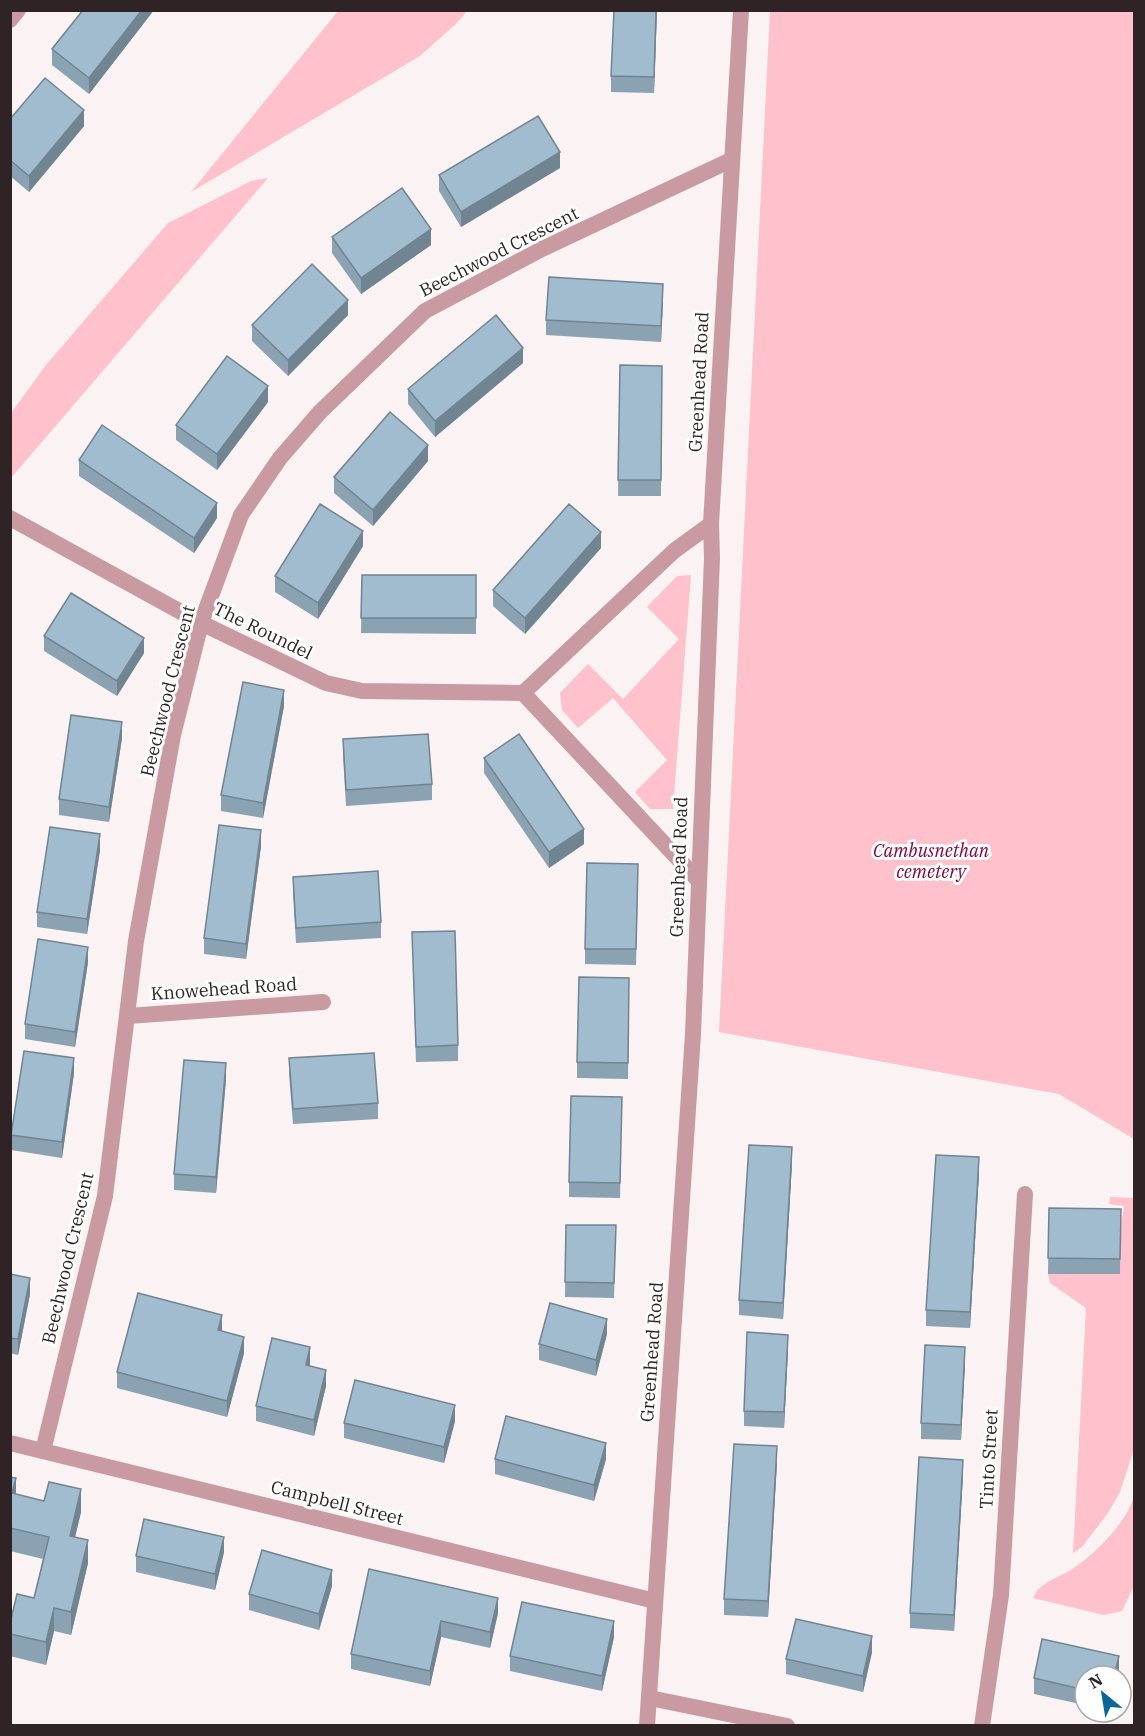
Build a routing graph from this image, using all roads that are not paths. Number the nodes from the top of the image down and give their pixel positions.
1 (18, 10) edge
2 (741, 10) edge
3 (10, 20) edge
4 (731, 160) junction
5 (10, 518) edge
6 (711, 524) junction
7 (201, 623) junction
8 (523, 693) junction
9 (698, 880) junction
10 (323, 1002) dead end
11 (128, 1016) junction
12 (1025, 1194) dead end
13 (10, 1443) edge
14 (43, 1451) junction
15 (655, 1601) junction
16 (650, 1698) junction
17 (647, 1725) edge
18 (787, 1725) edge
19 (982, 1725) edge

1 - 3 street
2 - 4 street, Greenhead Road
4 - 6 street, Greenhead Road
4 - 7 street, Beechwood Crescent
5 - 7 street, The Roundel
6 - 8 street
6 - 9 street, Greenhead Road
7 - 8 street, The Roundel
7 - 11 street, Beechwood Crescent
8 - 9 street
9 - 15 street, Greenhead Road
10 - 11 street, Knowehead Road
11 - 14 street, Beechwood Crescent
12 - 19 street, Tinto Street
13 - 14 street, Campbell Street
14 - 15 street, Campbell Street
15 - 16 street, Greenhead Road
16 - 17 street, Greenhead Road
16 - 18 street

